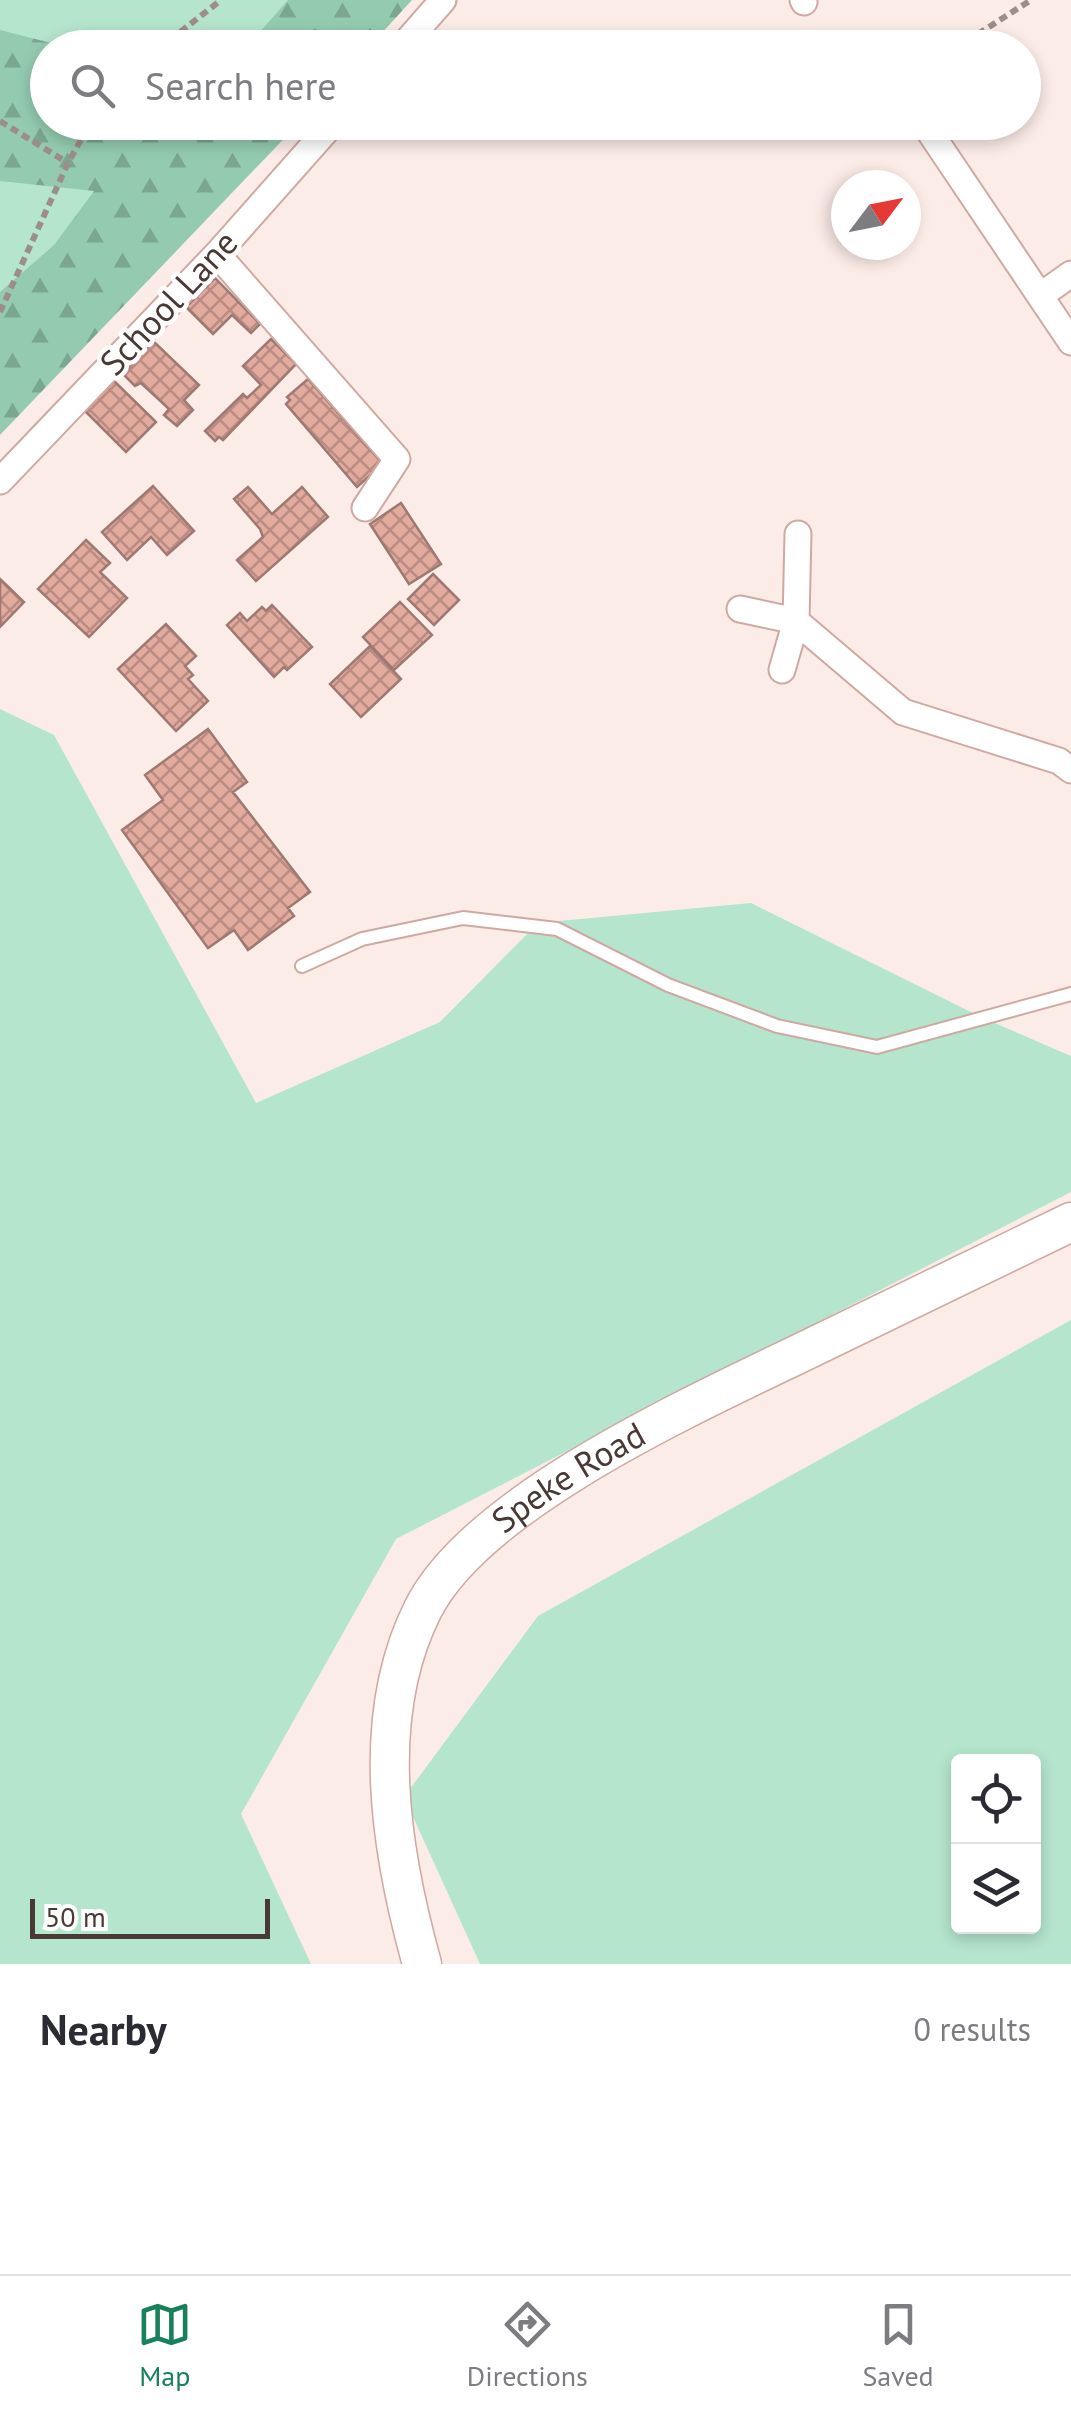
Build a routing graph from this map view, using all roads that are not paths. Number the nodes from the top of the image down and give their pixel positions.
1 (443, 0) edge
2 (417, 30) edge
3 (318, 140) edge
4 (936, 140) edge
5 (217, 254) junction
6 (1071, 274) edge
7 (1040, 296) junction
8 (1071, 342) edge
9 (0, 481) edge
10 (365, 508) dead end
11 (798, 534) dead end
12 (740, 609) dead end
13 (796, 621) junction
14 (782, 670) dead end
15 (1071, 770) edge
16 (302, 966) dead end
17 (1071, 994) edge
18 (1071, 1222) edge
19 (422, 1964) edge

1 - 2 street
3 - 5 street, School Lane
4 - 7 street
5 - 9 street, School Lane
5 - 10 street
6 - 7 street
7 - 8 street
11 - 13 street
12 - 13 street
13 - 14 street
13 - 15 street
16 - 17 lane
18 - 19 street, Speke Road

